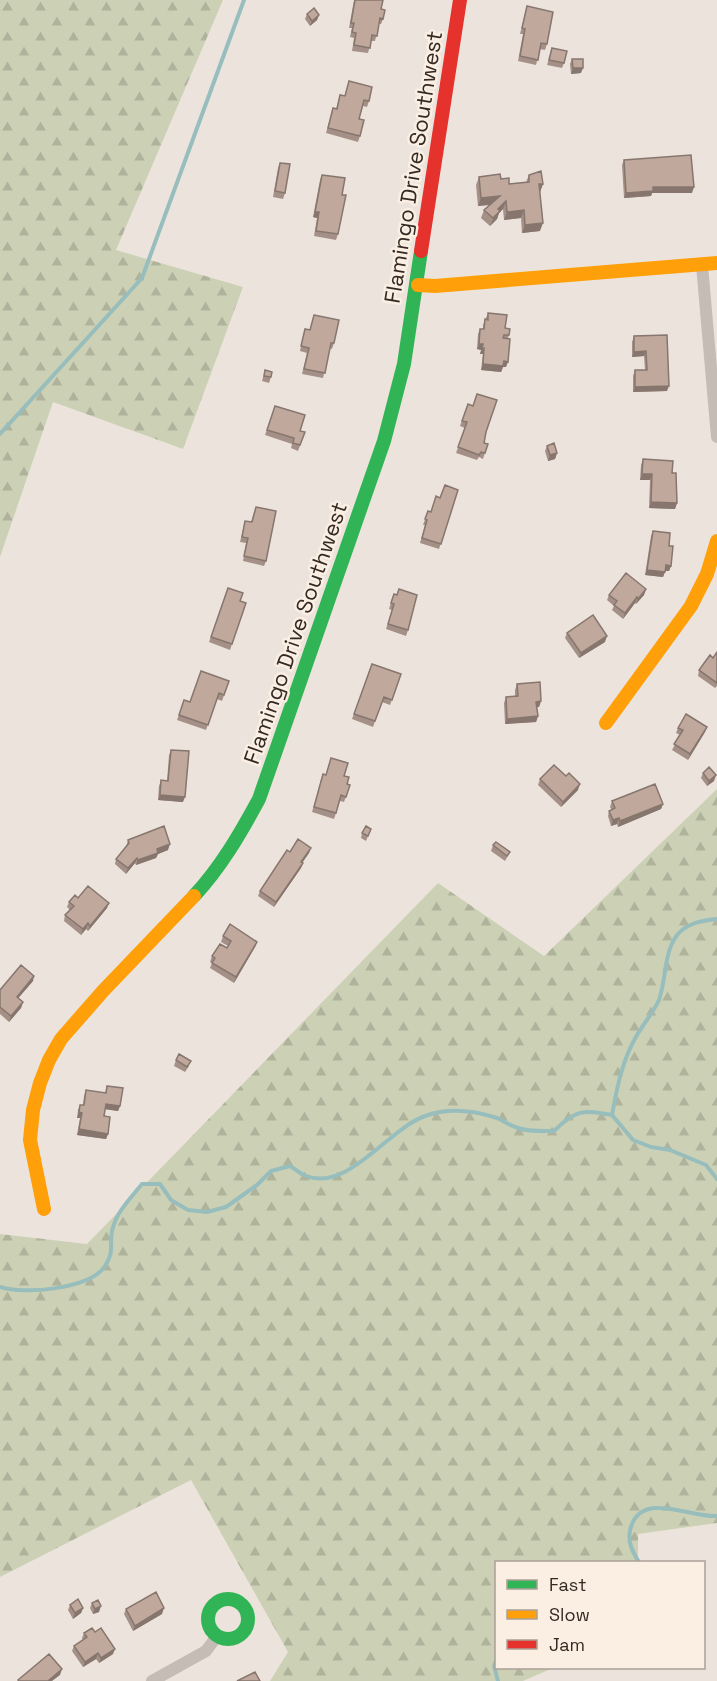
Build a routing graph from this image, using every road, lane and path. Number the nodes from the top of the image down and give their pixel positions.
1 (460, 0) edge
2 (717, 263) edge
3 (702, 265) junction
4 (418, 285) junction
5 (717, 437) edge
6 (717, 541) edge
7 (606, 723) dead end
8 (44, 1209) dead end
9 (218, 1636) dead end
10 (152, 1681) edge

1 - 4 street, Flamingo Drive Southwest
2 - 3 street
3 - 4 street
3 - 5 street
4 - 8 street, Flamingo Drive Southwest
6 - 7 street
9 - 10 street

